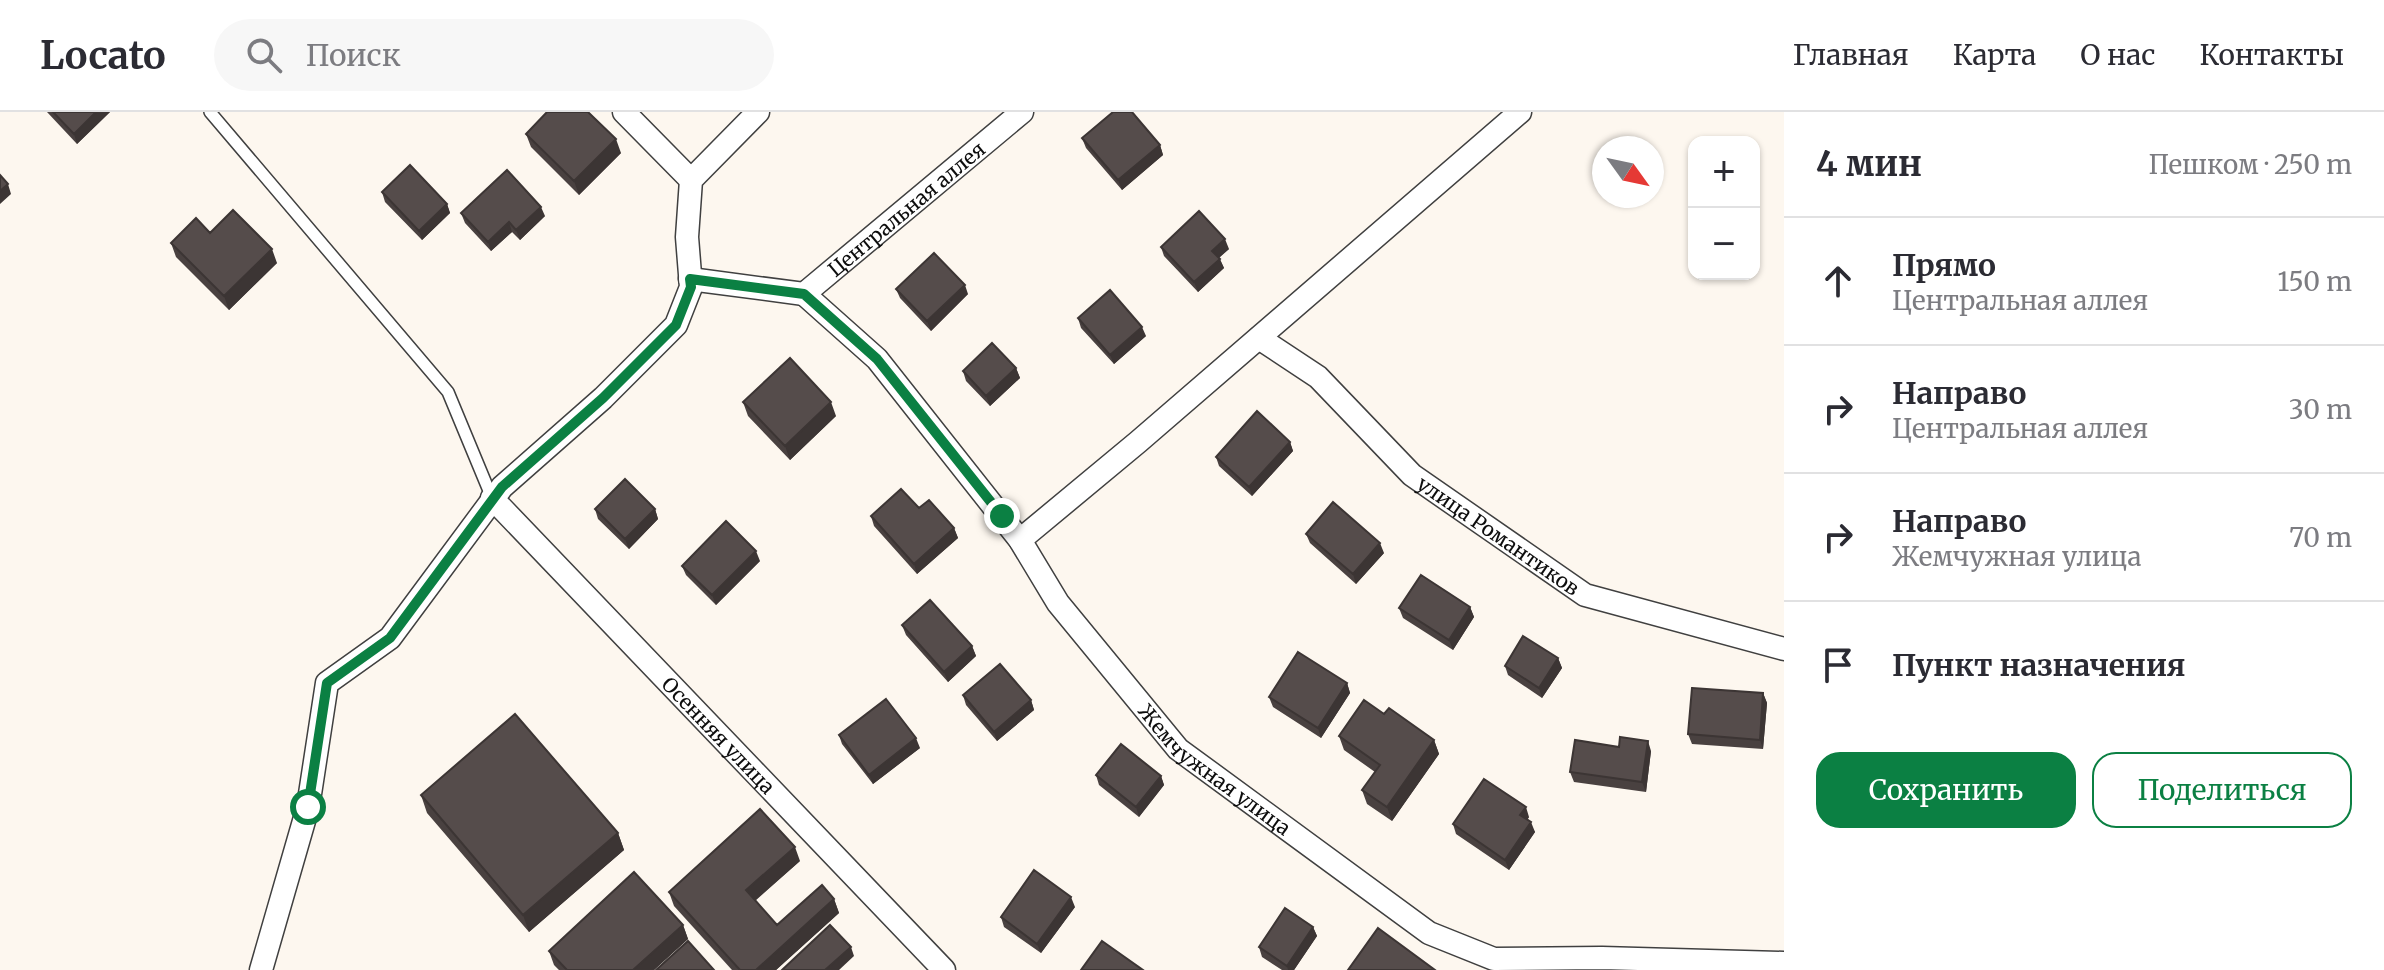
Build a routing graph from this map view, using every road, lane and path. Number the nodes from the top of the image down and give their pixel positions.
1 (210, 112) edge
2 (624, 112) edge
3 (758, 112) edge
4 (1022, 112) edge
5 (1520, 112) edge
6 (691, 180) junction
7 (690, 279) junction
8 (804, 294) junction
9 (1259, 338) junction
10 (492, 498) junction
11 (1020, 540) junction
12 (1784, 649) edge
13 (1784, 963) edge
14 (261, 970) edge
15 (944, 970) edge

1 - 10 lane
2 - 6 street
3 - 6 street
4 - 8 street, Центральная аллея
5 - 9 street
6 - 7 street
7 - 8 street
7 - 10 street
8 - 11 street, Жемчужная улица
9 - 11 street
9 - 12 street, улица Романтиков
10 - 14 street
10 - 15 street, Осенняя улица
11 - 13 street, Жемчужная улица

